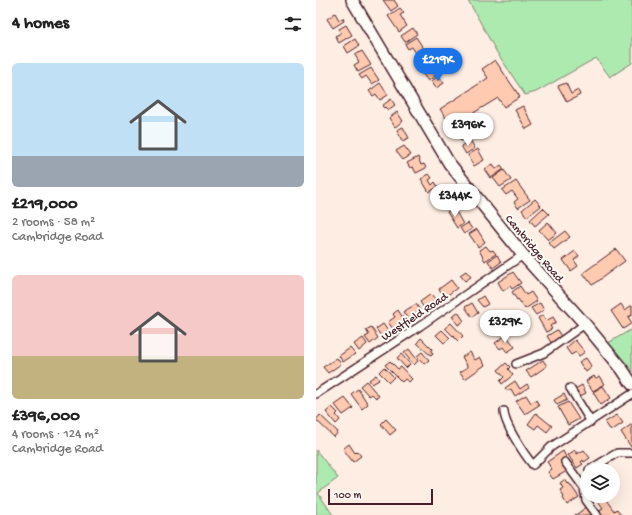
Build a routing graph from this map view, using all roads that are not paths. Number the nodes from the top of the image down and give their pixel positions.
1 (352, 0) edge
2 (522, 255) junction
3 (585, 324) junction
4 (516, 364) dead end
5 (632, 384) edge
6 (570, 388) dead end
7 (316, 394) edge
8 (632, 394) edge
9 (504, 411) dead end
10 (591, 422) junction
11 (632, 453) edge
12 (565, 462) dead end
13 (601, 463) edge
14 (580, 476) edge
15 (577, 478) junction
16 (597, 515) edge

1 - 2 main road, Cambridge Road
2 - 3 main road, Cambridge Road
2 - 7 street, Westfield Road
3 - 4 street
3 - 5 main road, Cambridge Road
6 - 10 street
8 - 10 street
9 - 10 street
11 - 13 street
12 - 15 street
14 - 15 street
15 - 16 street

